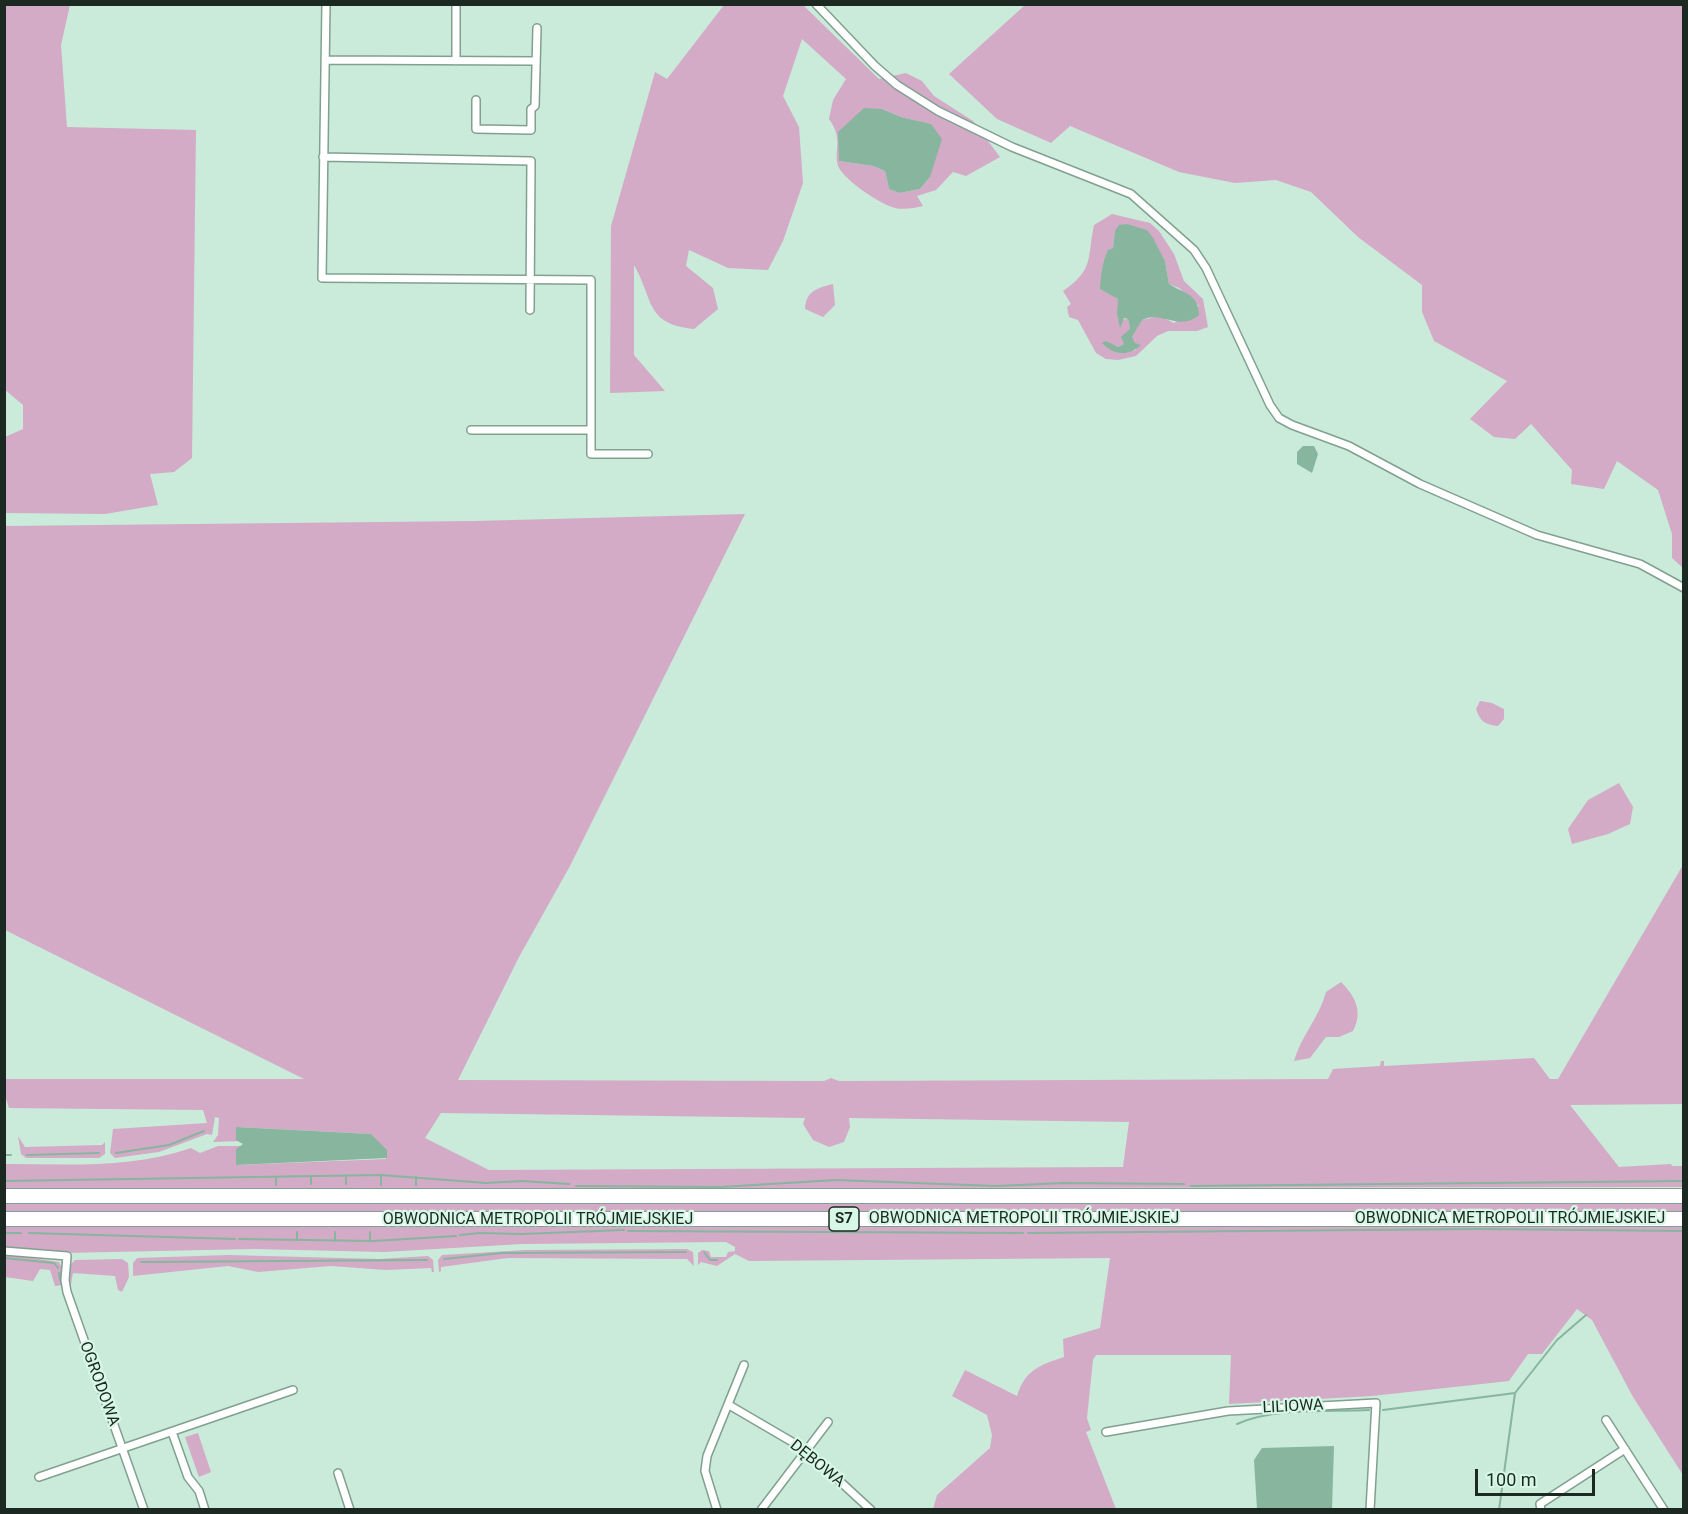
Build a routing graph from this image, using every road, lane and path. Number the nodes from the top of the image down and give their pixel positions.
1 (326, 4) edge
2 (456, 4) edge
3 (816, 4) edge
4 (537, 28) dead end
5 (325, 60) junction
6 (456, 61) junction
7 (536, 61) junction
8 (476, 100) dead end
9 (323, 157) junction
10 (530, 280) junction
11 (530, 310) dead end
12 (471, 429) dead end
13 (591, 430) junction
14 (648, 454) dead end
15 (1683, 588) edge
16 (4, 1196) edge
17 (1683, 1196) edge
18 (1683, 1219) edge
19 (4, 1220) edge
20 (4, 1251) edge
21 (744, 1365) dead end
22 (293, 1390) dead end
23 (729, 1405) junction
24 (1606, 1420) dead end
25 (828, 1422) dead end
26 (172, 1432) junction
27 (1106, 1432) dead end
28 (123, 1449) junction
29 (1625, 1449) junction
30 (806, 1450) junction
31 (338, 1473) dead end
32 (39, 1477) dead end
33 (144, 1509) edge
34 (205, 1509) edge
35 (351, 1509) edge
36 (717, 1509) edge
37 (761, 1509) edge
38 (871, 1509) edge
39 (1371, 1509) edge
40 (1541, 1509) edge
41 (1662, 1509) edge

1 - 5 street
2 - 6 street
3 - 15 street
4 - 7 street
5 - 6 street
5 - 9 street
6 - 7 street
7 - 8 street
9 - 10 street
9 - 10 street
10 - 11 street
10 - 13 street
12 - 13 street
13 - 14 street
16 - 17 highway, OBWODNICA METROPOLII TRÓJMIEJSKIEJ / S7
18 - 19 highway, OBWODNICA METROPOLII TRÓJMIEJSKIEJ / S7
20 - 28 street, OGRODOWA
21 - 23 street
22 - 26 street
23 - 30 street, DĘBOWA
23 - 36 street
24 - 29 street
25 - 30 street
26 - 28 street
26 - 34 street
27 - 39 street, LILIOWA
28 - 32 street
28 - 33 street, OGRODOWA
29 - 40 street
29 - 41 street
30 - 37 street
30 - 38 street, DĘBOWA
31 - 35 street

